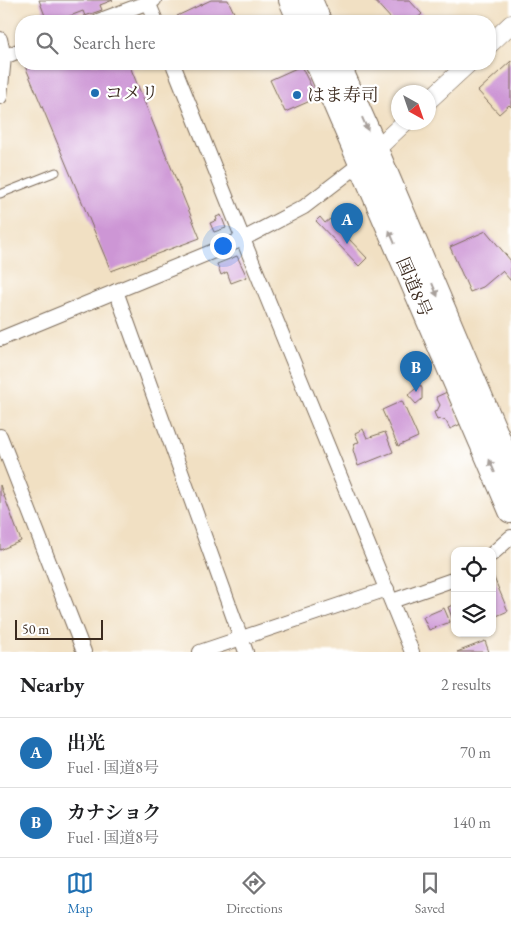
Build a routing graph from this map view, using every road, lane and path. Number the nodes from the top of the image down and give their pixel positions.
1 (291, 0) edge
2 (310, 0) edge
3 (151, 1) edge
4 (114, 15) edge
5 (154, 15) edge
6 (297, 15) edge
7 (317, 15) edge
8 (511, 25) edge
9 (0, 38) edge
10 (496, 39) edge
11 (15, 52) edge
12 (4, 57) junction
13 (175, 70) edge
14 (321, 70) edge
15 (340, 70) edge
16 (462, 70) edge
17 (436, 94) edge
18 (0, 97) edge
19 (397, 130) edge
20 (368, 157) junction
21 (56, 172) dead end
22 (0, 194) edge
23 (243, 239) junction
24 (116, 291) junction
25 (0, 339) edge
26 (0, 436) edge
27 (511, 469) edge
28 (511, 511) edge
29 (511, 537) edge
30 (496, 550) edge
31 (451, 580) edge
32 (389, 595) junction
33 (240, 638) junction
34 (84, 652) edge
35 (200, 652) edge
36 (246, 652) edge
37 (412, 652) edge

1 - 6 highway
2 - 7 highway
3 - 4 street
3 - 5 street
8 - 10 street
9 - 12 street
11 - 12 street
12 - 18 street
13 - 23 street
14 - 20 highway, 国道8号
15 -> 20 highway, 国道8号
16 - 17 street
19 - 20 street
20 - 23 street
20 -> 27 highway, 国道8号
28 -> 20 highway, 国道8号
21 - 22 lane
23 - 24 street
23 - 32 street
24 - 25 street
24 - 33 street
26 - 34 street
29 - 30 street
31 - 32 street
32 - 33 street
32 - 37 street
33 - 35 street
33 - 36 street

